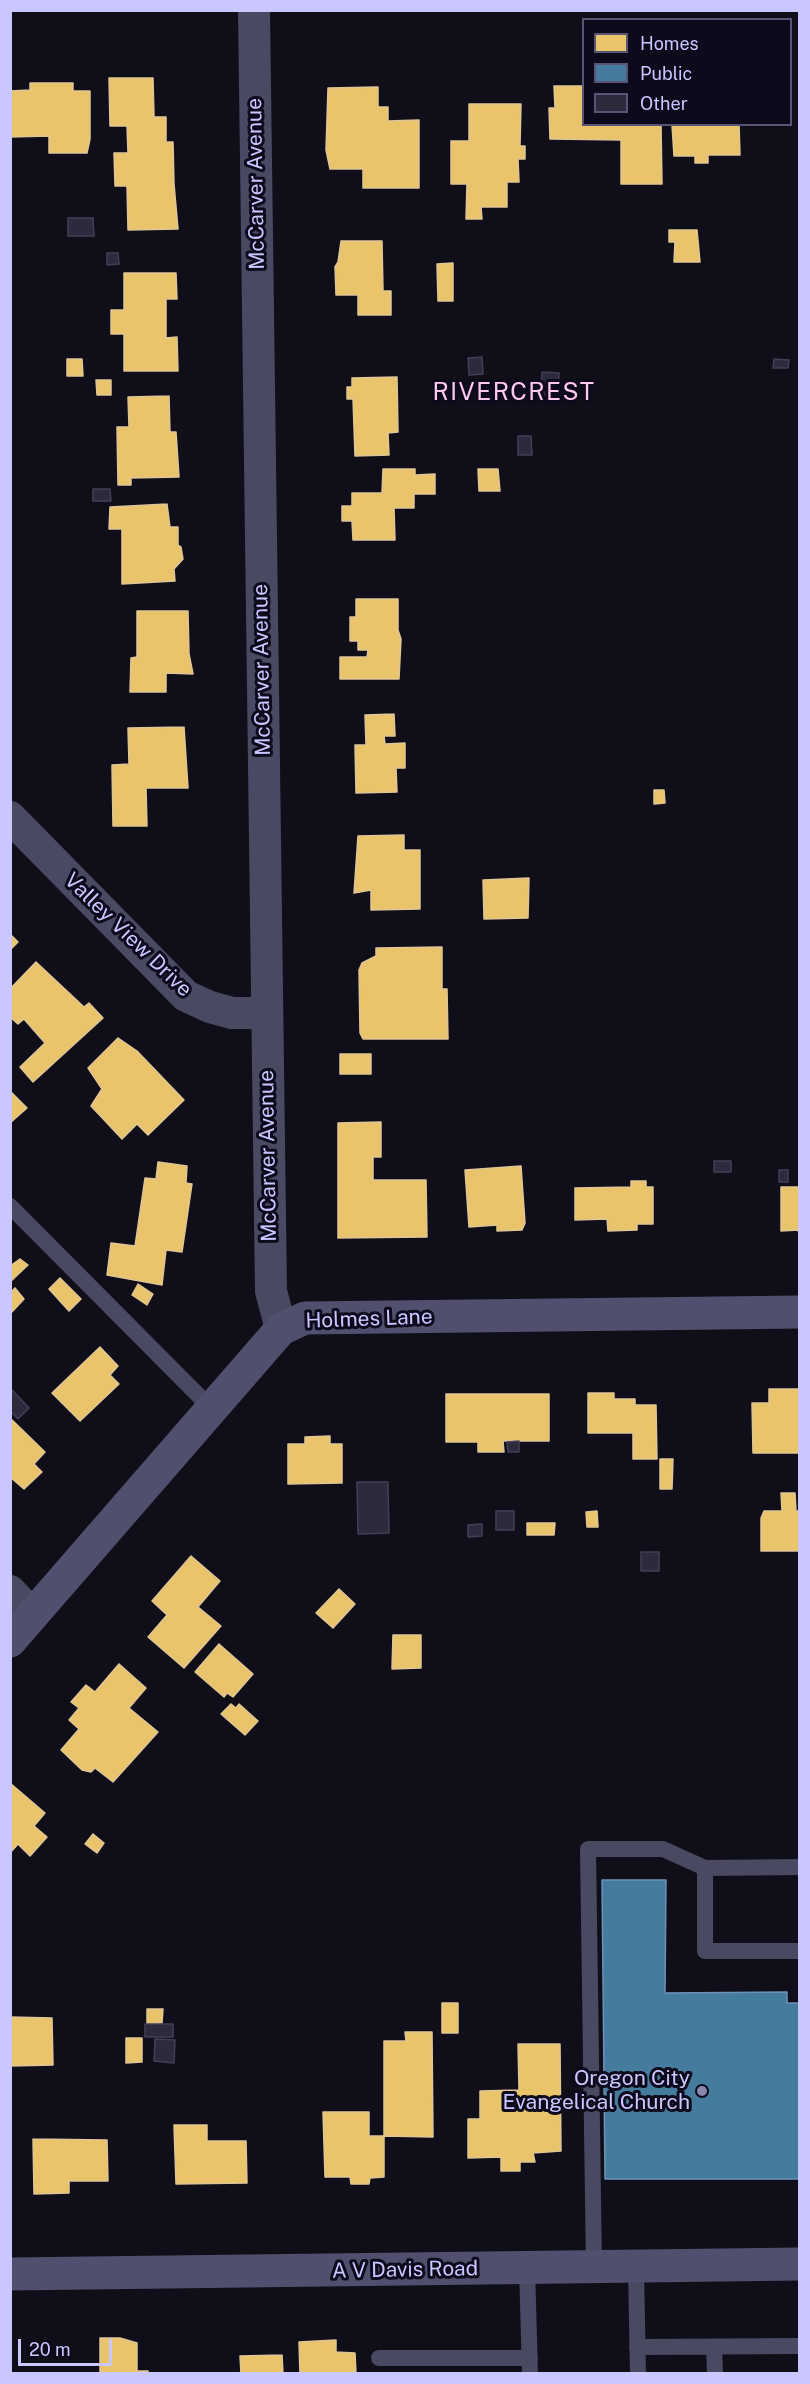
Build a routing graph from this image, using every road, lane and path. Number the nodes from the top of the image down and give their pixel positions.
1 (254, 10) edge
2 (10, 817) edge
3 (266, 1013) junction
4 (10, 1206) edge
5 (800, 1312) edge
6 (281, 1329) junction
7 (211, 1408) junction
8 (10, 1591) edge
9 (33, 1615) junction
10 (10, 1641) edge
11 (800, 1867) edge
12 (705, 1868) junction
13 (800, 1951) edge
14 (800, 2264) edge
15 (527, 2268) junction
16 (594, 2268) junction
17 (636, 2268) junction
18 (10, 2274) edge
19 (800, 2346) edge
20 (637, 2347) junction
21 (714, 2347) junction
22 (379, 2358) dead end
23 (530, 2366) edge
24 (638, 2373) edge
25 (715, 2373) edge

1 - 3 street, McCarver Avenue
2 - 3 street, Valley View Drive
3 - 6 street, McCarver Avenue
4 - 7 lane
5 - 6 street, Holmes Lane
6 - 7 street, Holmes Lane
7 - 9 street, Holmes Lane
8 - 9 street
9 - 10 street, Holmes Lane
11 - 12 lane
12 - 13 lane
12 - 16 lane
14 - 17 street, A V Davis Road
15 - 16 street, A V Davis Road
15 - 18 street, A V Davis Road
15 - 23 lane
16 - 17 street, A V Davis Road
17 - 20 lane
19 - 21 lane
20 - 21 lane
20 - 24 lane
21 - 25 lane
22 - 23 lane

